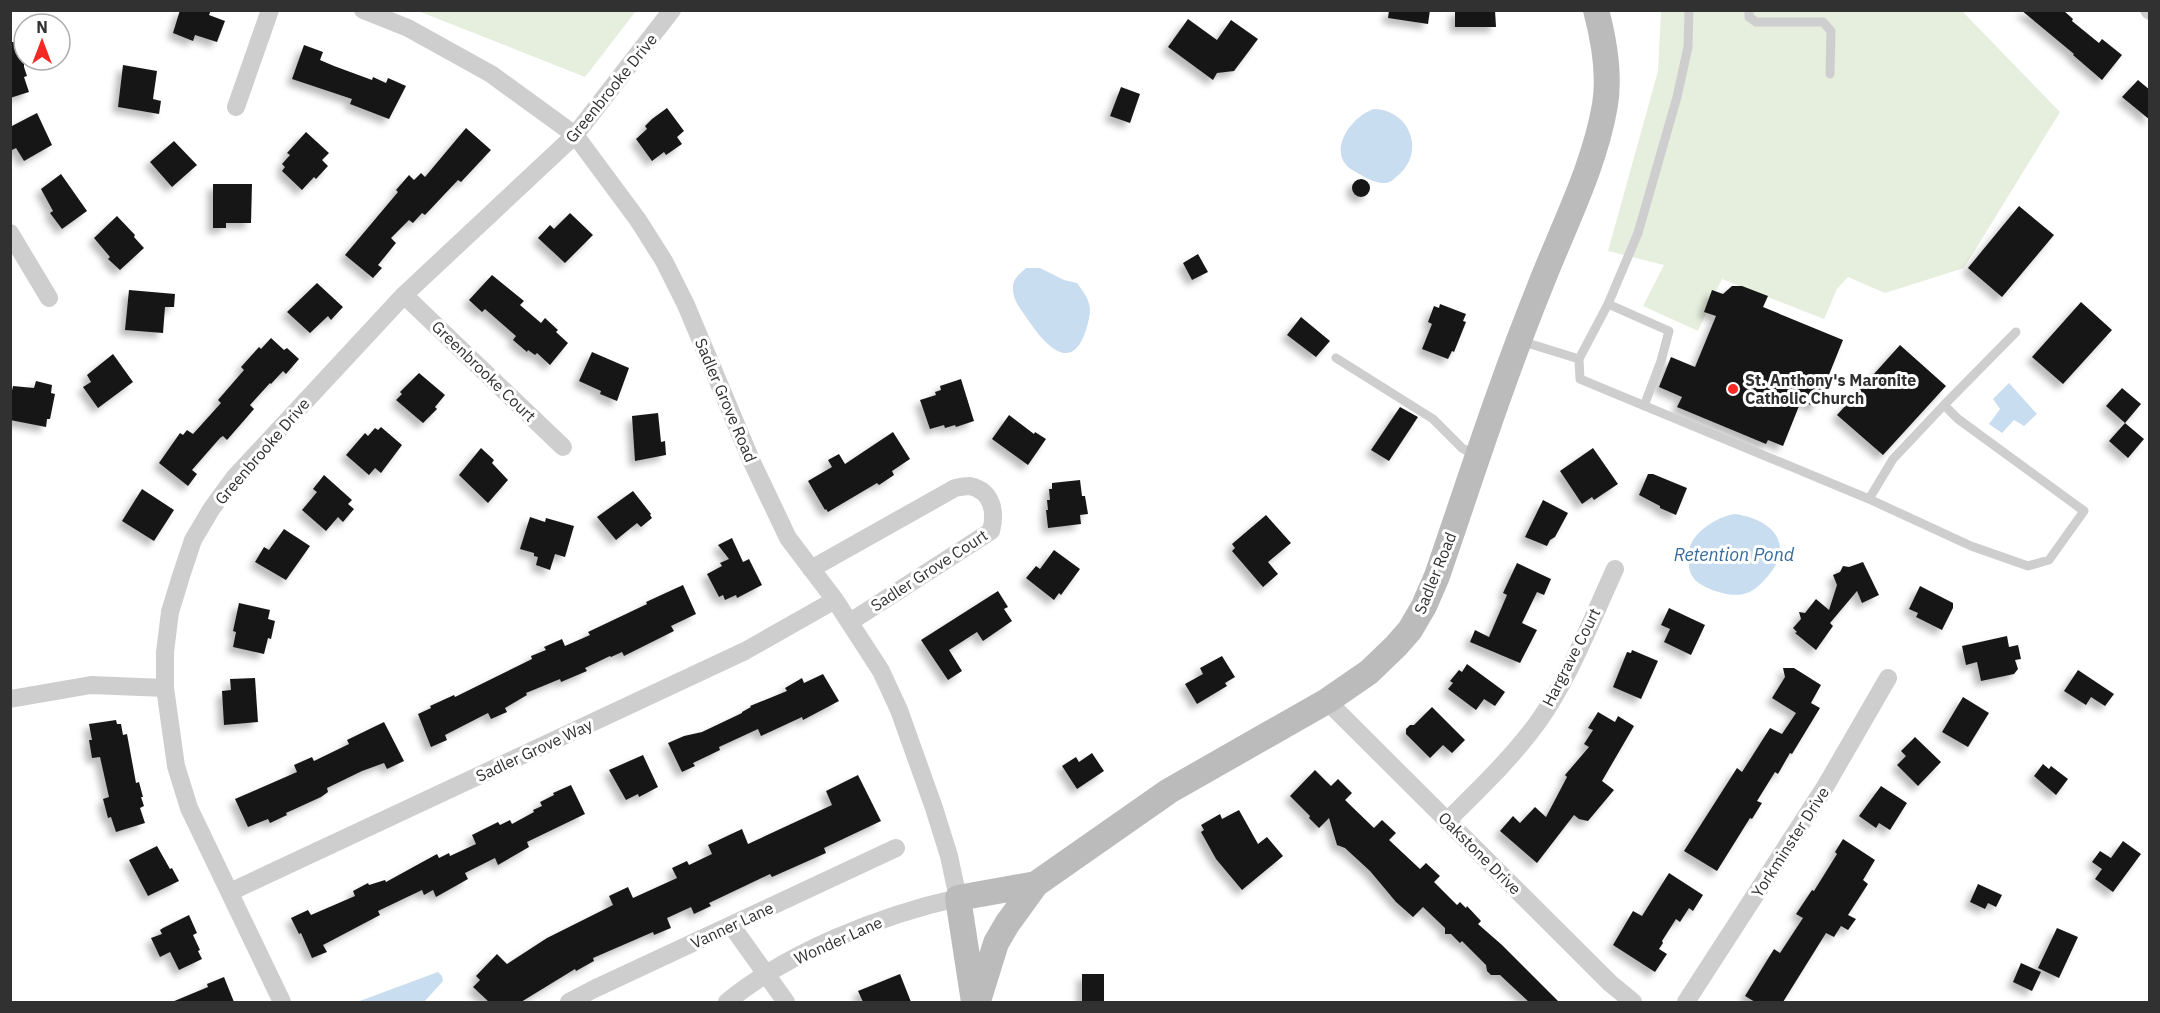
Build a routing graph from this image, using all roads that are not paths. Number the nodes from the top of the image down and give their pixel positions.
1 (270, 10) edge
2 (363, 10) edge
3 (672, 10) edge
4 (1596, 10) edge
5 (1689, 10) edge
6 (1749, 10) edge
7 (1784, 10) edge
8 (1783, 22) junction
9 (1830, 74) dead end
10 (236, 107) dead end
11 (575, 135) junction
12 (10, 233) edge
13 (404, 295) junction
14 (49, 298) dead end
15 (1608, 304) junction
16 (2016, 332) dead end
17 (1519, 340) junction
18 (1336, 358) dead end
19 (1579, 359) junction
20 (1944, 405) junction
21 (1644, 406) junction
22 (563, 447) dead end
23 (1477, 457) junction
24 (1869, 499) junction
25 (811, 569) junction
26 (1615, 569) dead end
27 (835, 600) junction
28 (850, 622) junction
29 (1888, 678) dead end
30 (165, 688) junction
31 (10, 699) edge
32 (1328, 701) junction
33 (1448, 821) junction
34 (896, 848) dead end
35 (1036, 884) junction
36 (230, 892) junction
37 (958, 898) junction
38 (731, 925) junction
39 (766, 974) junction
40 (282, 1002) edge
41 (569, 1002) edge
42 (727, 1002) edge
43 (786, 1002) edge
44 (976, 1002) edge
45 (1633, 1002) edge
46 (1686, 1002) edge

1 - 10 street
2 - 11 street, Sadler Grove Road
3 - 11 street, Greenbrooke Drive
4 - 17 street, Sadler Road
5 - 15 lane
6 - 8 lane
7 - 8 lane
8 - 9 lane
11 - 13 street, Greenbrooke Drive
11 - 25 street, Sadler Grove Road
12 - 14 street
13 - 22 street, Greenbrooke Court
13 - 30 street, Greenbrooke Drive
15 - 19 lane
15 - 21 lane
16 - 20 lane
17 - 19 lane
17 - 23 street, Sadler Road
18 - 23 lane
19 - 21 lane
20 - 24 lane
20 - 24 lane
21 - 24 lane
23 - 32 street, Sadler Road
25 - 27 street, Sadler Grove Road
25 - 28 street, Sadler Grove Court
26 - 33 street, Hargrave Court
27 - 28 street, Sadler Grove Road
27 - 36 street, Sadler Grove Way
28 - 37 street, Sadler Grove Road
29 - 46 street, Yorkminster Drive
30 - 31 street
30 - 36 street, Greenbrooke Drive
32 - 33 street, Oakstone Drive
32 - 35 street, Sadler Road
33 - 45 street, Oakstone Drive
34 - 38 street, Vanner Lane
35 - 37 street, Sadler Road
35 - 44 street
36 - 40 street, Greenbrooke Drive
37 - 39 street, Wonder Lane
37 - 44 street
38 - 39 street
38 - 41 street, Vanner Lane
39 - 42 street, Wonder Lane
39 - 43 street

